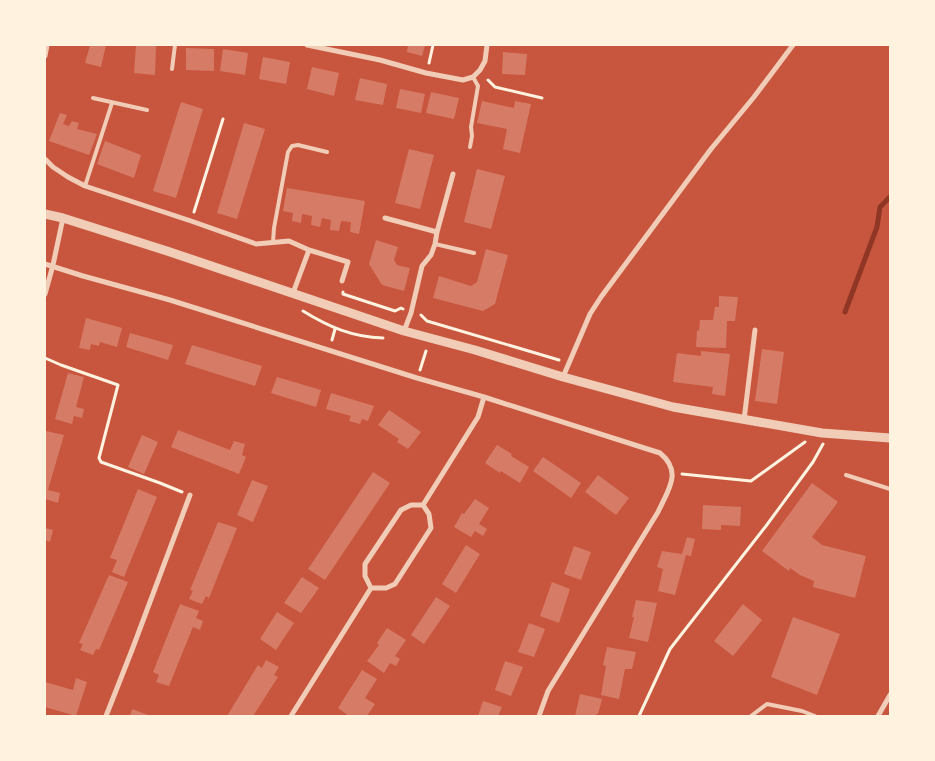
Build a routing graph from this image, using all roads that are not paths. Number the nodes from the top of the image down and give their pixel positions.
1 (47, 45) edge
2 (175, 45) edge
3 (307, 45) edge
4 (487, 45) edge
5 (793, 45) edge
6 (45, 56) edge
7 (172, 69) dead end
8 (473, 77) junction
9 (93, 98) dead end
10 (112, 103) junction
11 (147, 110) dead end
12 (470, 147) dead end
13 (327, 152) dead end
14 (45, 159) edge
15 (453, 174) dead end
16 (85, 186) junction
17 (45, 214) edge
18 (63, 218) junction
19 (385, 218) dead end
20 (436, 232) junction
21 (273, 242) junction
22 (435, 244) junction
23 (309, 250) junction
24 (474, 253) dead end
25 (45, 264) edge
26 (53, 265) junction
27 (342, 281) road end
28 (293, 293) junction
29 (45, 294) edge
30 (755, 330) dead end
31 (404, 331) junction
32 (563, 377) junction
33 (484, 397) junction
34 (744, 420) junction
35 (890, 438) edge
36 (846, 475) dead end
37 (890, 489) edge
38 (190, 495) road end
39 (423, 505) junction
40 (371, 588) junction
41 (890, 695) edge
42 (106, 716) edge
43 (291, 716) edge
44 (538, 716) edge
45 (751, 716) edge
46 (815, 716) edge
47 (878, 716) edge

1 - 6 street
2 - 7 lane
3 - 8 street
4 - 8 street
5 - 32 street
8 - 12 lane
9 - 10 lane
10 - 11 lane
10 - 16 lane
13 - 21 lane
14 - 16 street
15 - 20 street
16 - 21 street
17 - 18 street
18 - 26 street
18 - 28 street
19 - 20 street
20 - 22 street
21 - 23 street
22 - 24 lane
22 - 31 street
23 - 27 street
23 - 28 street
25 - 26 street
26 - 29 street
26 - 33 street
28 - 31 street
30 - 34 street
31 - 32 street
32 - 34 street
33 - 39 street
33 - 44 street
34 - 35 street
36 - 37 lane
38 - 42 street
39 - 40 street
39 - 40 street
40 - 43 street
41 - 47 street
45 - 46 lane

